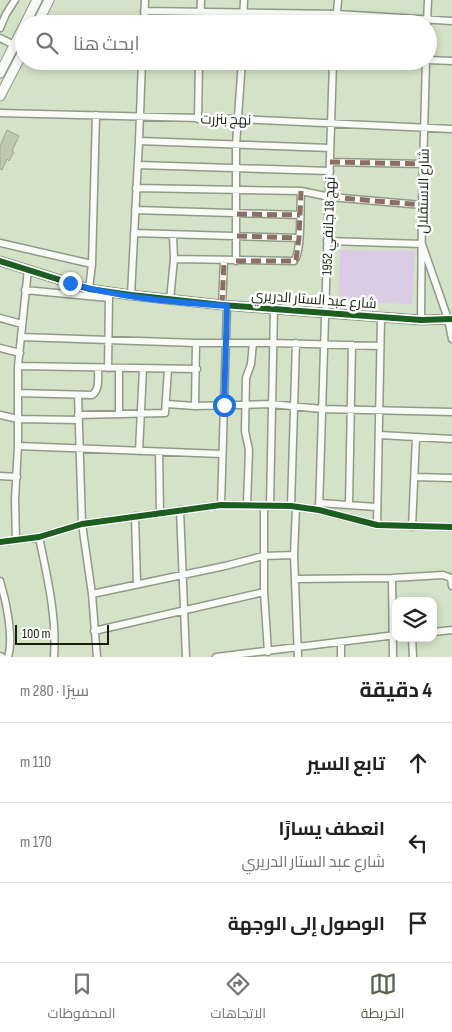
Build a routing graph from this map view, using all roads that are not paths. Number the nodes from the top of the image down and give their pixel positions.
1 (15, 0) edge
2 (37, 0) edge
3 (49, 0) edge
4 (144, 0) edge
5 (202, 0) edge
6 (244, 0) edge
7 (338, 0) edge
8 (428, 0) edge
9 (144, 12) joint
10 (201, 12) junction
11 (243, 13) junction
12 (337, 14) junction
13 (29, 15) edge
14 (42, 15) edge
15 (201, 15) edge
16 (350, 15) edge
17 (427, 15) edge
18 (437, 21) edge
19 (452, 21) edge
20 (0, 28) edge
21 (0, 38) edge
22 (14, 46) joint
23 (437, 60) edge
24 (452, 61) edge
25 (15, 67) edge
26 (142, 70) edge
27 (199, 70) edge
28 (241, 70) edge
29 (333, 70) edge
30 (427, 70) edge
31 (0, 73) edge
32 (0, 96) edge
33 (0, 113) edge
34 (96, 115) junction
35 (140, 117) junction
36 (198, 119) junction
37 (238, 119) junction
38 (331, 124) junction
39 (424, 129) junction
40 (452, 129) edge
41 (139, 141) junction
42 (236, 145) junction
43 (330, 148) junction
44 (330, 162) junction
45 (423, 164) junction
46 (138, 165) junction
47 (237, 168) junction
48 (330, 170) junction
49 (136, 188) junction
50 (237, 191) junction
51 (301, 191) junction
52 (330, 197) junction
53 (422, 205) junction
54 (135, 210) junction
55 (237, 214) junction
56 (300, 215) junction
57 (134, 233) junction
58 (173, 235) junction
59 (237, 236) junction
60 (300, 238) junction
61 (327, 241) junction
62 (0, 243) edge
63 (422, 244) junction
64 (174, 259) junction
65 (0, 261) edge
66 (224, 261) junction
67 (236, 261) junction
68 (92, 264) junction
69 (28, 269) junction
70 (89, 289) junction
71 (25, 290) junction
72 (109, 295) junction
73 (131, 295) junction
74 (170, 300) junction
75 (225, 305) junction
76 (274, 309) junction
77 (326, 313) junction
78 (381, 317) junction
79 (0, 318) edge
80 (450, 319) edge
81 (421, 320) junction
82 (22, 324) junction
83 (21, 337) junction
84 (452, 339) edge
85 (109, 340) junction
86 (273, 342) junction
87 (196, 343) junction
88 (226, 343) junction
89 (253, 343) junction
90 (296, 343) junction
91 (324, 345) junction
92 (352, 345) junction
93 (380, 346) junction
94 (0, 348) edge
95 (20, 353) junction
96 (18, 366) junction
97 (98, 368) junction
98 (108, 368) junction
99 (119, 368) junction
100 (143, 369) junction
101 (168, 369) junction
102 (197, 369) junction
103 (18, 393) junction
104 (78, 395) junction
105 (167, 404) junction
106 (271, 404) junction
107 (224, 405) junction
108 (245, 405) junction
109 (195, 406) junction
110 (294, 406) junction
111 (322, 409) junction
112 (351, 409) junction
113 (379, 410) junction
114 (452, 412) edge
115 (119, 414) junction
116 (141, 414) junction
117 (0, 415) edge
118 (79, 418) junction
119 (18, 419) junction
120 (379, 435) junction
121 (416, 438) junction
122 (452, 439) edge
123 (18, 446) junction
124 (79, 448) junction
125 (139, 451) junction
126 (159, 452) junction
127 (222, 454) junction
128 (0, 476) edge
129 (17, 477) junction
130 (415, 477) junction
131 (452, 478) edge
132 (247, 504) junction
133 (349, 504) junction
134 (221, 505) junction
135 (267, 506) junction
136 (293, 507) junction
137 (320, 507) junction
138 (376, 507) junction
139 (180, 510) junction
140 (160, 513) junction
141 (136, 516) junction
142 (82, 524) junction
143 (377, 526) junction
144 (412, 527) junction
145 (452, 527) edge
146 (39, 537) junction
147 (16, 540) junction
148 (0, 542) edge
149 (294, 555) junction
150 (263, 556) junction
151 (184, 574) junction
152 (295, 578) junction
153 (392, 578) junction
154 (451, 578) edge
155 (0, 581) edge
156 (137, 584) junction
157 (452, 586) edge
158 (264, 592) junction
159 (92, 594) junction
160 (393, 597) edge
161 (185, 609) junction
162 (0, 619) edge
163 (8, 623) junction
164 (452, 630) edge
165 (94, 631) junction
166 (437, 632) edge
167 (392, 635) edge
168 (341, 642) junction
169 (394, 642) edge
170 (412, 642) edge
171 (297, 648) junction
172 (268, 652) junction
173 (8, 657) edge
174 (54, 657) edge
175 (97, 657) edge
176 (186, 657) edge
177 (216, 657) edge
178 (298, 657) edge
179 (341, 657) edge
180 (393, 657) edge
181 (413, 657) edge

1 - 20 street
2 - 13 street
3 - 14 street
4 - 9 street
5 - 10 street
6 - 11 street
7 - 12 street
8 - 17 street
9 - 10 street
10 - 11 street
10 - 15 street
11 - 12 street
12 - 16 street
18 - 19 street
21 - 22 street
22 - 31 street
23 - 24 street
25 - 32 street
26 - 35 street
27 - 36 street
28 - 37 street
29 - 38 street, نهج 18 جانفي 1952
30 - 39 street, شارع الاستقلال
33 - 34 street, نهج بنزرت
34 - 35 street, نهج بنزرت
34 - 68 street
35 - 36 street, نهج بنزرت
35 - 41 street
36 - 37 street, نهج بنزرت
37 - 38 street, نهج بنزرت
37 - 42 street
38 - 39 street, نهج بنزرت
38 - 43 street, نهج 18 جانفي 1952
39 - 40 street, نهج بنزرت
39 - 45 street, شارع الاستقلال
41 - 42 street
41 - 46 street
42 - 43 street
42 - 47 street
43 - 44 street, نهج 18 جانفي 1952
44 - 45 street
44 - 48 street, نهج 18 جانفي 1952
45 - 53 street, شارع الاستقلال
46 - 47 street
46 - 49 street
47 - 48 street
47 - 50 street
48 - 52 street, نهج 18 جانفي 1952
49 - 50 street
49 - 54 street
50 - 51 street
50 - 55 street
51 - 52 street
51 - 56 street
52 - 53 street
52 - 61 street, نهج 18 جانفي 1952
53 - 63 street, شارع الاستقلال
54 - 55 street
54 - 57 street
55 - 56 street
55 - 59 street
56 - 60 street
57 - 58 street
57 - 73 street
58 - 59 street
58 - 64 street
59 - 60 street
59 - 67 street
60 - 67 street
61 - 63 street
61 - 77 street, نهج 18 جانفي 1952
62 - 68 street
63 - 80 street
63 - 81 street, شارع الاستقلال
64 - 66 street
64 - 74 street
65 - 69 street, شارع عبد الستار الدريري
66 - 67 street
66 - 75 street
68 - 70 street
69 - 70 street, شارع عبد الستار الدريري
69 - 71 street
70 - 72 street, شارع عبد الستار الدريري
71 - 72 street
71 - 82 street
72 - 73 street, شارع عبد الستار الدريري
72 - 85 street
73 - 74 street, شارع عبد الستار الدريري
74 - 75 street, شارع عبد الستار الدريري
75 - 76 street, شارع عبد الستار الدريري
75 - 88 street
76 - 77 street, شارع عبد الستار الدريري
76 - 86 street
77 - 78 street, شارع عبد الستار الدريري
77 - 91 street, نهج 18 جانفي 1952
78 - 81 street, شارع عبد الستار الدريري
78 - 93 street
79 - 82 street
80 - 81 street, شارع عبد الستار الدريري
80 - 84 street
82 - 83 street
83 - 85 street
83 - 95 street
85 - 87 street
85 - 98 street
86 - 89 street
86 - 90 street
86 - 106 street
87 - 88 street
87 - 102 street
88 - 89 street
88 - 107 street
89 - 108 street
90 - 91 street
90 - 110 street
91 - 92 street
91 - 111 street, نهج 18 جانفي 1952
92 - 93 street
92 - 112 street
93 - 113 street
94 - 95 street
95 - 96 street
96 - 97 street
96 - 103 street
97 - 98 street
97 - 104 street
98 - 99 street
99 - 100 street
99 - 115 street
100 - 101 street
100 - 116 street
101 - 102 street
101 - 105 street
102 - 109 street
103 - 104 street
103 - 119 street
104 - 118 street
105 - 109 street
105 - 116 street
106 - 108 street
106 - 110 street
106 - 135 street
107 - 108 street
107 - 109 street
107 - 127 street
108 - 132 street
110 - 111 street
110 - 136 street
111 - 112 street
111 - 137 street, نهج 18 جانفي 1952
112 - 113 street
112 - 133 street
113 - 114 street
113 - 120 street
115 - 116 street
115 - 118 street
116 - 125 street
117 - 119 street
118 - 119 street
118 - 124 street
119 - 123 street
120 - 121 street
120 - 138 street
121 - 122 street
121 - 130 street
123 - 124 street
123 - 129 street
124 - 125 street
124 - 142 street
125 - 126 street
126 - 127 street
126 - 140 street
127 - 134 street
128 - 129 street
129 - 147 street
130 - 131 street
130 - 144 street
132 - 134 street
132 - 135 street
133 - 137 street
133 - 138 street
134 - 139 street
135 - 136 street
135 - 150 street
136 - 137 street
136 - 149 street
137 - 143 street
138 - 143 street
139 - 140 street
139 - 151 street
140 - 141 street
141 - 142 street
141 - 156 street
142 - 146 street
142 - 159 street
143 - 144 street
144 - 145 street
146 - 147 street
146 - 174 street
147 - 148 street
149 - 150 street
149 - 152 street
150 - 151 street
150 - 158 street
151 - 156 street
151 - 161 street
152 - 153 street
152 - 171 street
153 - 154 street
153 - 160 street
154 - 157 street
155 - 163 street
156 - 159 street
158 - 161 street
158 - 172 street
159 - 165 street
161 - 165 street
161 - 176 street
162 - 163 street
163 - 173 street
164 - 166 street
165 - 175 street
167 - 168 street
168 - 171 street
168 - 179 street
169 - 180 street
170 - 181 street
171 - 172 street
171 - 178 street
172 - 177 street

